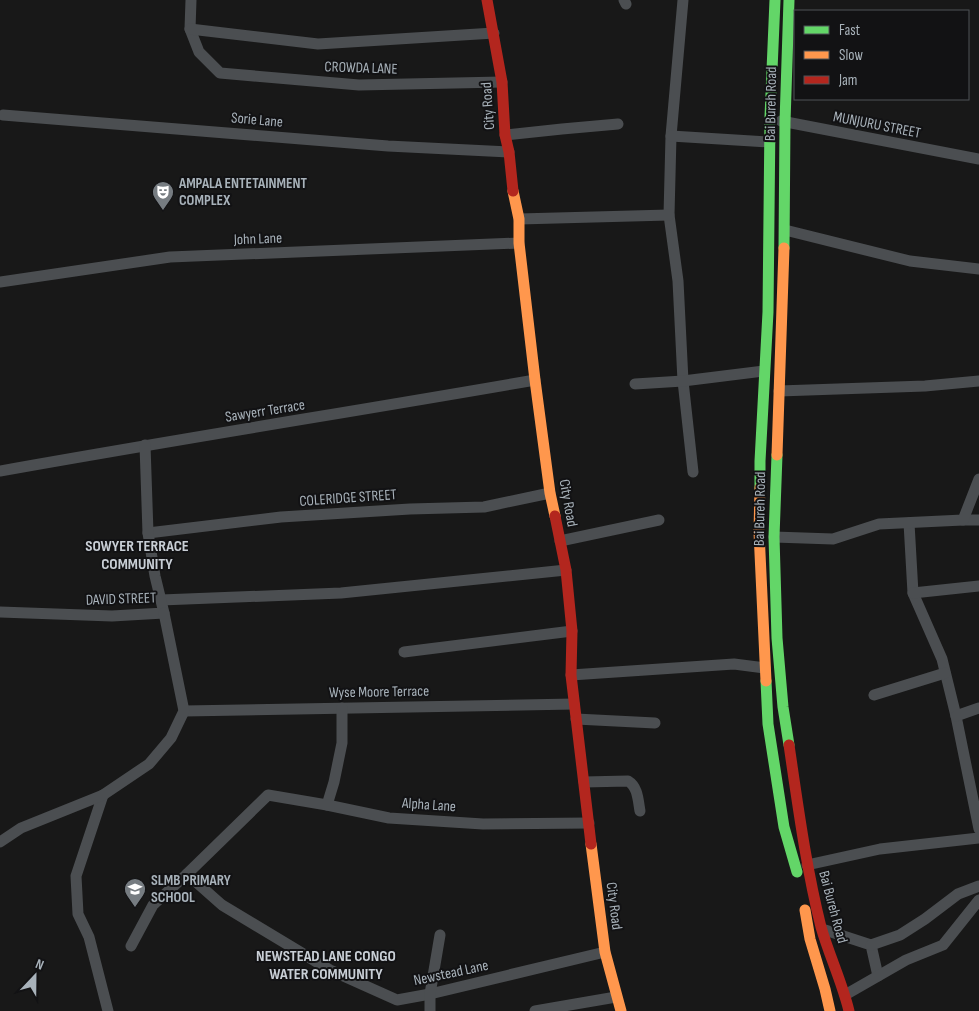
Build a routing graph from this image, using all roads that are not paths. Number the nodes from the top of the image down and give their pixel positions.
1 (190, 0) edge
2 (488, 0) edge
3 (683, 0) edge
4 (775, 0) edge
5 (789, 0) edge
6 (190, 29) junction
7 (494, 33) junction
8 (502, 82) junction
9 (3, 115) dead end
10 (770, 117) junction
11 (785, 122) junction
12 (618, 124) dead end
13 (505, 135) junction
14 (671, 136) junction
15 (770, 142) junction
16 (509, 152) junction
17 (979, 159) edge
18 (669, 215) junction
19 (519, 219) junction
20 (785, 230) junction
21 (519, 243) junction
22 (979, 269) edge
23 (0, 282) edge
24 (764, 371) junction
25 (535, 380) junction
26 (683, 381) junction
27 (979, 381) edge
28 (635, 384) dead end
29 (779, 391) junction
30 (145, 445) junction
31 (0, 471) edge
32 (693, 472) dead end
33 (979, 479) edge
34 (550, 493) junction
35 (659, 520) dead end
36 (963, 520) junction
37 (979, 520) edge
38 (909, 523) junction
39 (148, 533) junction
40 (774, 537) junction
41 (560, 540) junction
42 (566, 570) junction
43 (979, 586) edge
44 (913, 593) junction
45 (161, 600) junction
46 (0, 612) edge
47 (164, 613) junction
48 (572, 631) junction
49 (404, 652) dead end
50 (765, 668) junction
51 (945, 673) junction
52 (571, 676) junction
53 (874, 695) dead end
54 (574, 704) junction
55 (342, 708) junction
56 (979, 708) edge
57 (184, 711) junction
58 (956, 716) junction
59 (576, 719) junction
60 (655, 723) dead end
61 (584, 782) junction
62 (103, 795) junction
63 (327, 806) junction
64 (640, 810) dead end
65 (589, 823) junction
66 (979, 829) edge
67 (979, 838) edge
68 (0, 842) edge
69 (807, 865) junction
70 (187, 874) junction
71 (979, 886) edge
72 (979, 900) edge
73 (822, 929) junction
74 (440, 935) dead end
75 (870, 945) junction
76 (131, 946) dead end
77 (605, 952) junction
78 (878, 976) junction
79 (430, 994) junction
80 (845, 995) junction
81 (616, 997) junction
82 (108, 1011) edge
83 (430, 1011) edge
84 (535, 1011) edge
85 (621, 1011) edge
86 (830, 1011) edge
87 (849, 1011) edge

1 - 6 street
2 - 7 main road, City Road
3 - 14 street
4 - 10 main road, Bai Bureh Road
5 - 11 main road, Bai Bureh Road
6 - 7 street
6 - 8 street, CROWDA LANE
7 - 8 main road, City Road
8 - 13 main road, City Road
9 - 16 street, Sorie Lane
10 - 11 street, MUNJURU STREET
10 - 15 main road, Bai Bureh Road
11 - 17 street, MUNJURU STREET
11 - 20 main road, Bai Bureh Road
12 - 13 street
13 - 16 main road, City Road
14 - 15 street
14 - 18 street
15 - 24 main road, Bai Bureh Road
16 - 19 main road, City Road
18 - 19 street
18 - 26 street
19 - 21 main road, City Road
20 - 22 street
20 - 29 main road, Bai Bureh Road
21 - 23 street, John Lane
21 - 25 main road, City Road
24 - 26 street
24 - 50 main road, Bai Bureh Road
25 - 30 street, Sawyerr Terrace
25 - 34 main road, City Road
26 - 28 street
26 - 32 street
27 - 29 street
29 - 40 main road, Bai Bureh Road
30 - 31 street, Sawyerr Terrace
30 - 39 street, DAVID STREET
33 - 36 street
34 - 39 street, COLERIDGE STREET
34 - 41 main road, City Road
35 - 41 street
36 - 37 street
36 - 38 street
38 - 40 street
38 - 44 street
39 - 45 street, DAVID STREET
40 - 69 main road, Bai Bureh Road
41 - 42 main road, City Road
42 - 45 street
42 - 48 main road, City Road
43 - 44 street
44 - 51 street
45 - 47 street, DAVID STREET
46 - 47 street, DAVID STREET
47 - 57 street
48 - 49 street
48 - 52 main road, City Road
50 - 52 street
50 - 86 main road, Bai Bureh Road
51 - 53 street
51 - 58 street
52 - 54 main road, City Road
54 - 55 street, Wyse Moore Terrace
54 - 59 main road, City Road
55 - 57 street, Wyse Moore Terrace
55 - 63 street
56 - 58 street
57 - 62 street
58 - 66 street
59 - 60 street
59 - 61 main road, City Road
61 - 64 street
61 - 65 main road, City Road
62 - 68 street
62 - 82 street
63 - 65 street, Alpha Lane
63 - 70 street, Alpha Lane
65 - 77 main road, City Road
67 - 69 street
69 - 73 main road, Bai Bureh Road
70 - 76 street
70 - 79 street, Newstead Lane
71 - 75 street
72 - 78 street
73 - 75 street
73 - 80 main road, Bai Bureh Road
74 - 79 street
75 - 78 street
77 - 79 street, Newstead Lane
77 - 81 main road, City Road
78 - 80 street
79 - 83 street
80 - 87 main road, Bai Bureh Road
81 - 84 street
81 - 85 main road, City Road

